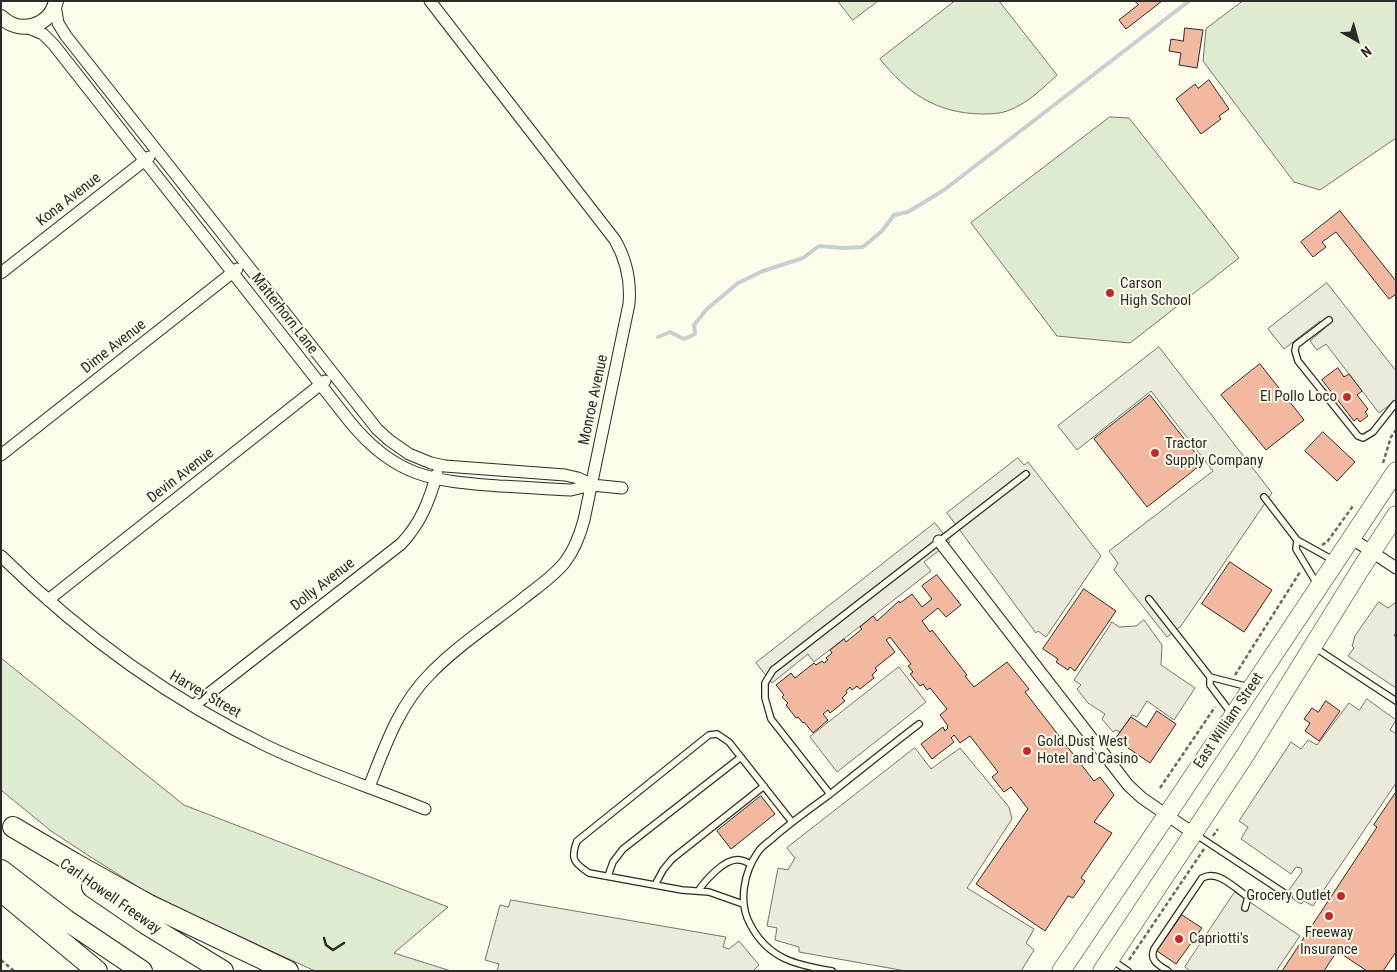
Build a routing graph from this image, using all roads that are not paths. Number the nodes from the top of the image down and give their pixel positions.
1 (430, 1) edge
2 (55, 3) edge
3 (1, 16) edge
4 (22, 27) junction
5 (1, 30) edge
6 (156, 151) junction
7 (144, 160) junction
8 (244, 264) junction
9 (1, 273) edge
10 (233, 273) junction
11 (1329, 320) dead end
12 (333, 376) junction
13 (321, 385) junction
14 (1395, 404) edge
15 (1, 455) edge
16 (439, 465) junction
17 (1389, 469) edge
18 (1026, 474) dead end
19 (435, 479) junction
20 (592, 485) junction
21 (622, 488) dead end
22 (1264, 497) dead end
23 (1396, 515) edge
24 (1351, 538) junction
25 (1297, 540) junction
26 (939, 541) junction
27 (1372, 552) junction
28 (1, 556) edge
29 (1336, 561) junction
30 (1396, 568) edge
31 (1319, 586) junction
32 (1149, 599) dead end
33 (48, 600) junction
34 (1312, 646) junction
35 (1210, 677) junction
36 (1252, 688) junction
37 (1396, 700) edge
38 (193, 706) junction
39 (1233, 715) junction
40 (919, 724) dead end
41 (741, 757) junction
42 (368, 786) junction
43 (764, 786) junction
44 (830, 794) junction
45 (425, 809) dead end
46 (1167, 815) junction
47 (7, 822) edge
48 (792, 822) junction
49 (1193, 833) junction
50 (751, 864) junction
51 (1, 870) edge
52 (608, 876) junction
53 (655, 885) junction
54 (1, 891) edge
55 (698, 891) junction
56 (1290, 896) dead end
57 (743, 904) junction
58 (1244, 908) dead end
59 (1116, 967) edge
60 (97, 971) edge
61 (142, 971) edge
62 (223, 971) edge
63 (288, 971) edge
64 (832, 971) edge
65 (1060, 971) edge
66 (1168, 971) edge

1 - 20 street, Monroe Avenue
2 - 4 street
2 - 6 street, Matterhorn Lane
3 - 4 street
4 - 5 street
4 - 7 street, Matterhorn Lane
6 - 7 street, Kona Avenue
6 - 8 street, Matterhorn Lane
7 - 9 street, Kona Avenue
7 - 10 street, Matterhorn Lane
8 - 10 street, Dime Avenue
8 - 12 street, Matterhorn Lane
10 - 13 street, Matterhorn Lane
10 - 15 street, Dime Avenue
11 - 14 lane
12 - 13 street, Devin Avenue
12 - 16 street, Matterhorn Lane
13 - 19 street, Matterhorn Lane
13 - 33 street, Devin Avenue
16 - 19 street, Dolly Avenue
16 - 20 street, Matterhorn Lane
17 - 24 main road, East William Street
18 - 26 lane
19 - 20 street, Matterhorn Lane
19 - 38 street, Dolly Avenue
20 - 21 street, Matterhorn Lane
20 - 42 street, Monroe Avenue
22 - 25 lane
23 - 27 main road, East William Street
24 - 27 street
24 - 29 main road, East William Street
25 - 29 lane
25 - 31 lane
26 - 44 lane
26 - 46 street
27 - 30 street
27 - 34 main road, East William Street
28 - 33 street, Harvey Street
29 - 31 main road, East William Street
31 - 36 main road, East William Street
32 - 35 lane
33 - 38 street, Harvey Street
34 - 37 lane
34 - 49 main road, East William Street
35 - 36 lane
35 - 39 lane
36 - 39 main road, East William Street
38 - 42 street, Harvey Street
39 - 46 main road, East William Street
40 - 44 lane
41 - 43 lane
41 - 52 lane
41 - 52 lane
42 - 45 street, Harvey Street
43 - 48 lane
43 - 53 lane
44 - 48 lane
46 - 49 street
46 - 65 main road, East William Street
47 - 62 highway, Carl Howell Freeway
47 - 63 highway
48 - 50 lane
49 - 56 lane
49 - 59 main road, East William Street
50 - 55 lane
50 - 57 lane
51 - 61 highway
52 - 53 lane
53 - 55 lane
54 - 60 highway
55 - 57 lane
57 - 64 lane
58 - 66 lane

